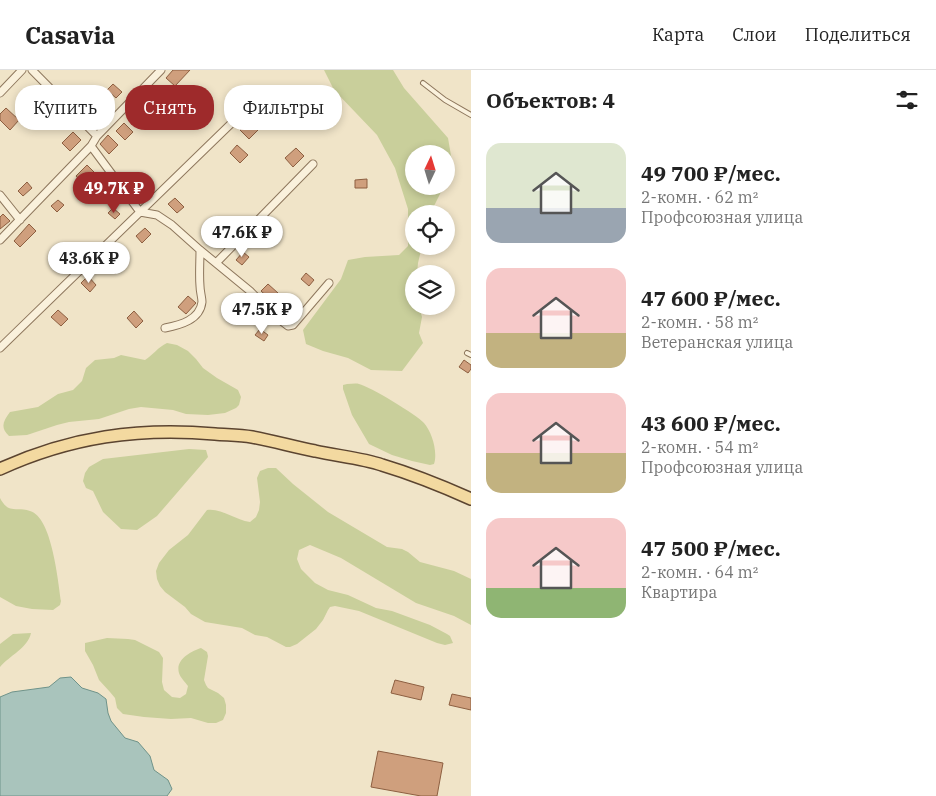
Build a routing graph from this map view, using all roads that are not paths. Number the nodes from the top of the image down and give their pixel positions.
1 (22, 70) edge
2 (32, 70) edge
3 (161, 70) edge
4 (423, 83) dead end
5 (0, 92) edge
6 (471, 115) edge
7 (224, 130) edge
8 (97, 136) junction
9 (91, 146) junction
10 (313, 164) dead end
11 (0, 195) edge
12 (140, 212) junction
13 (20, 220) junction
14 (0, 240) edge
15 (200, 250) junction
16 (216, 263) junction
17 (330, 283) dead end
18 (165, 328) dead end
19 (0, 348) edge
20 (0, 469) edge
21 (471, 498) edge

1 - 5 street
2 - 8 street
3 - 8 street
4 - 6 lane
7 - 12 street
8 - 9 street
9 - 12 street
9 - 13 street
10 - 16 street
11 - 13 street
12 - 15 street
12 - 19 street
13 - 14 street
15 - 16 street
15 - 18 street
16 - 17 street
20 - 21 main road

